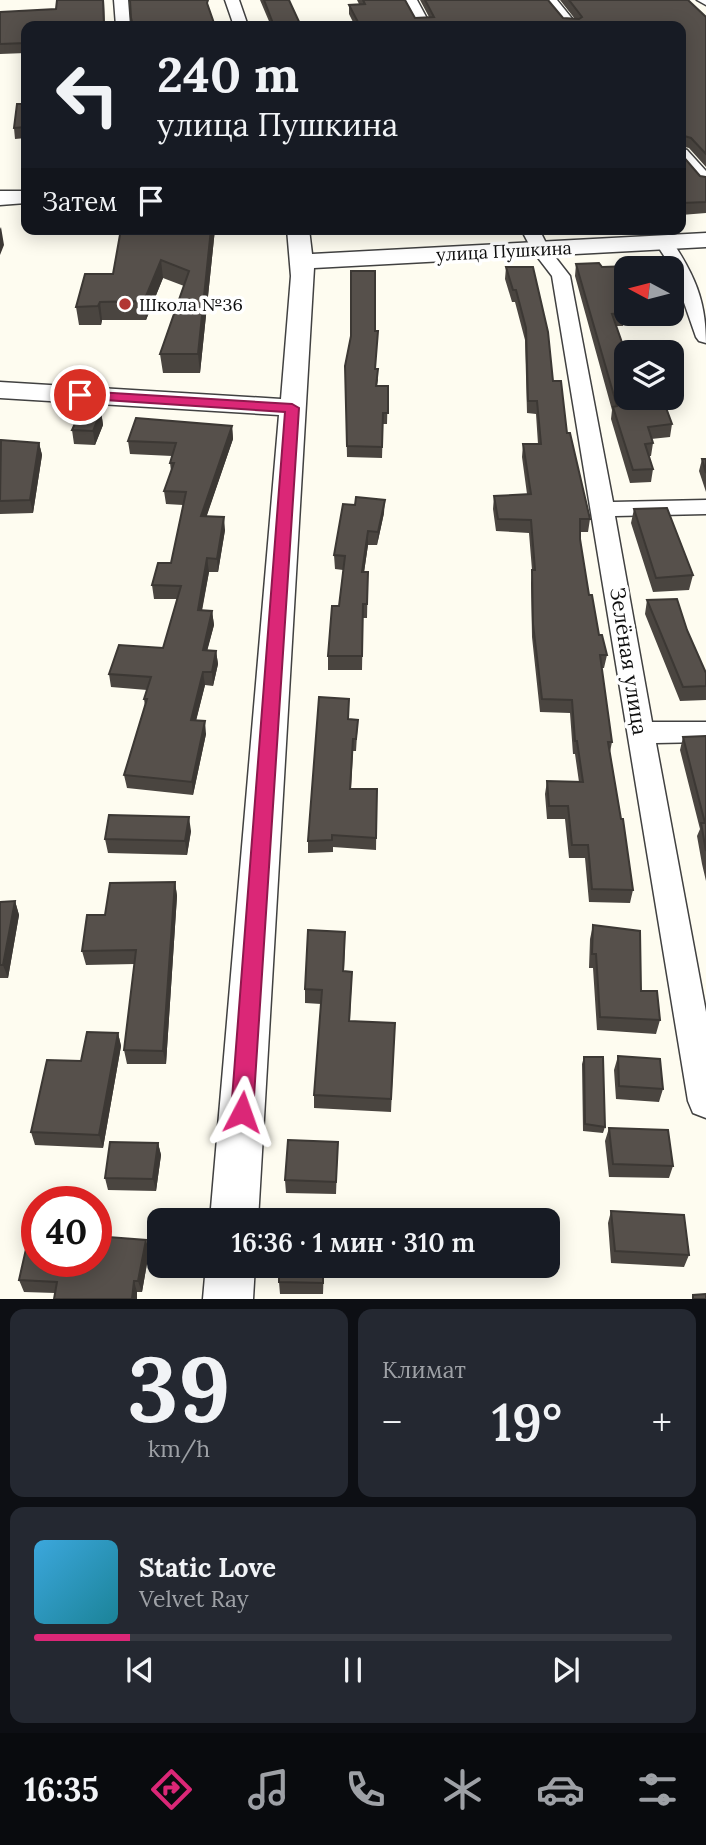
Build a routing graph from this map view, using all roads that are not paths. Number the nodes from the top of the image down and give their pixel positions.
1 (121, 0) edge
2 (232, 0) edge
3 (410, 0) edge
4 (550, 0) edge
5 (123, 21) edge
6 (239, 21) edge
7 (421, 21) edge
8 (567, 21) edge
9 (686, 159) edge
10 (706, 181) edge
11 (21, 197) edge
12 (0, 198) edge
13 (536, 239) edge
14 (706, 240) edge
15 (664, 242) junction
16 (300, 246) edge
17 (706, 337) edge
18 (0, 390) edge
19 (292, 408) junction
20 (706, 507) edge
21 (604, 509) junction
22 (706, 732) edge
23 (640, 733) junction
24 (703, 1065) edge
25 (706, 1101) edge
26 (235, 1208) edge
27 (230, 1278) edge
28 (229, 1299) edge

1 - 5 street
2 - 6 street
3 - 7 street
4 - 8 street
9 - 10 street
11 - 12 street
13 - 15 street, улица Пушкина
13 - 16 street, улица Пушкина
13 - 21 street, Зелёная улица
14 - 15 street, улица Пушкина
15 - 17 street
16 - 19 street
18 - 19 street
19 - 26 street
20 - 21 street
21 - 23 street, Зелёная улица
22 - 23 street
23 - 24 street, Зелёная улица
24 - 25 street, Зелёная улица
27 - 28 street

